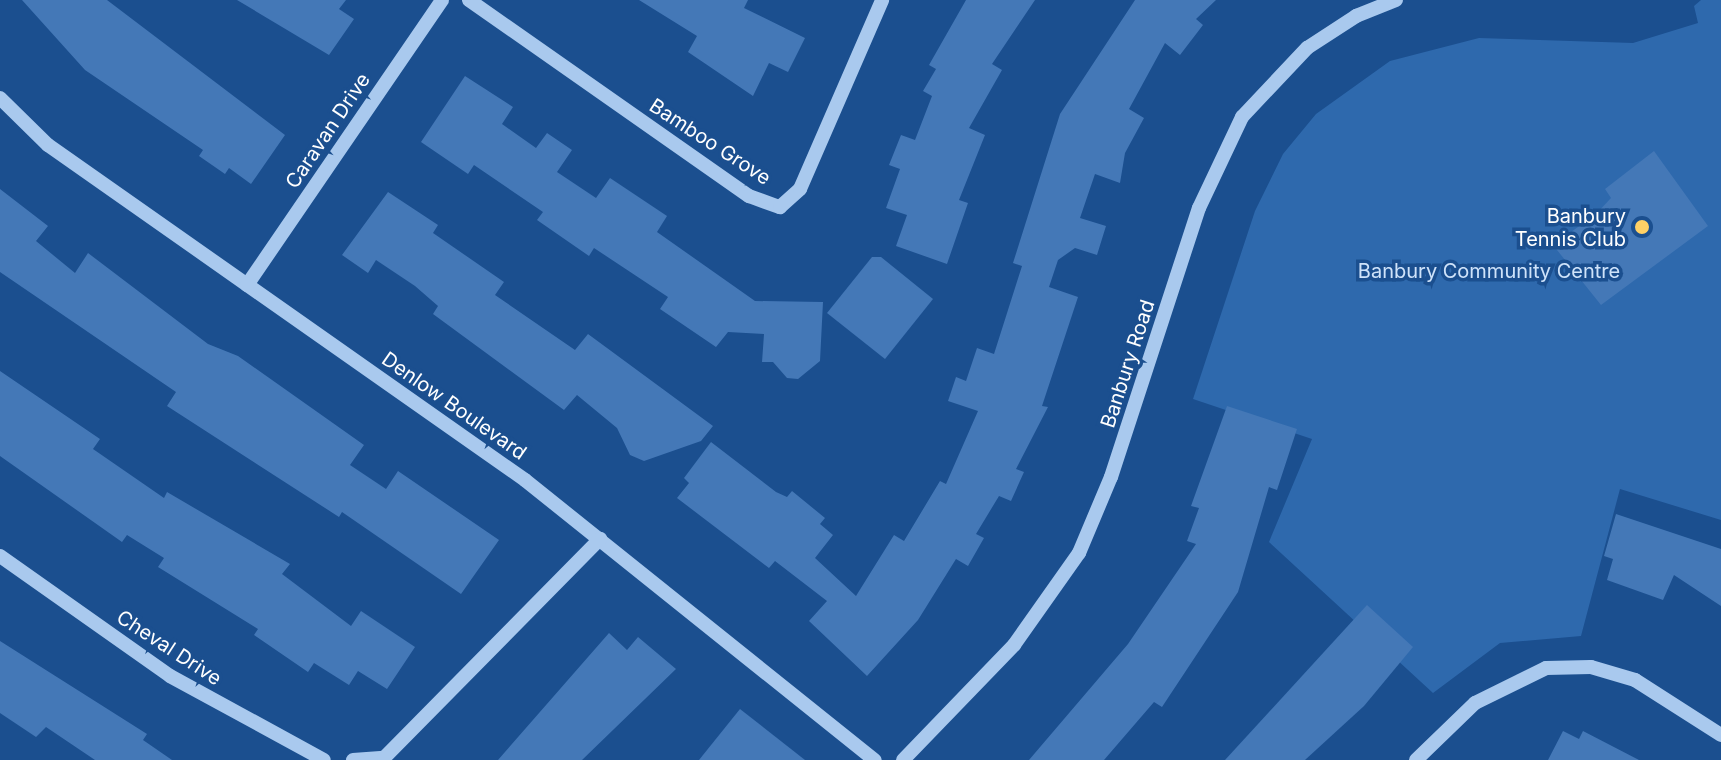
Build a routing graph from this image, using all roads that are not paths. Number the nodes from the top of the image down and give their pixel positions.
1 (442, 0) edge
2 (469, 0) edge
3 (882, 0) edge
4 (1394, 0) edge
5 (0, 98) edge
6 (247, 285) junction
7 (600, 539) junction
8 (0, 556) edge
9 (1721, 735) edge
10 (324, 760) edge
11 (353, 760) edge
12 (875, 760) edge
13 (903, 760) edge
14 (1416, 760) edge

1 - 6 street, Caravan Drive
2 - 3 street, Bamboo Grove
4 - 13 street, Banbury Road
5 - 6 street, Denlow Boulevard
6 - 7 street, Denlow Boulevard
7 - 11 street
7 - 12 street, Denlow Boulevard
8 - 10 street, Cheval Drive
9 - 14 street

